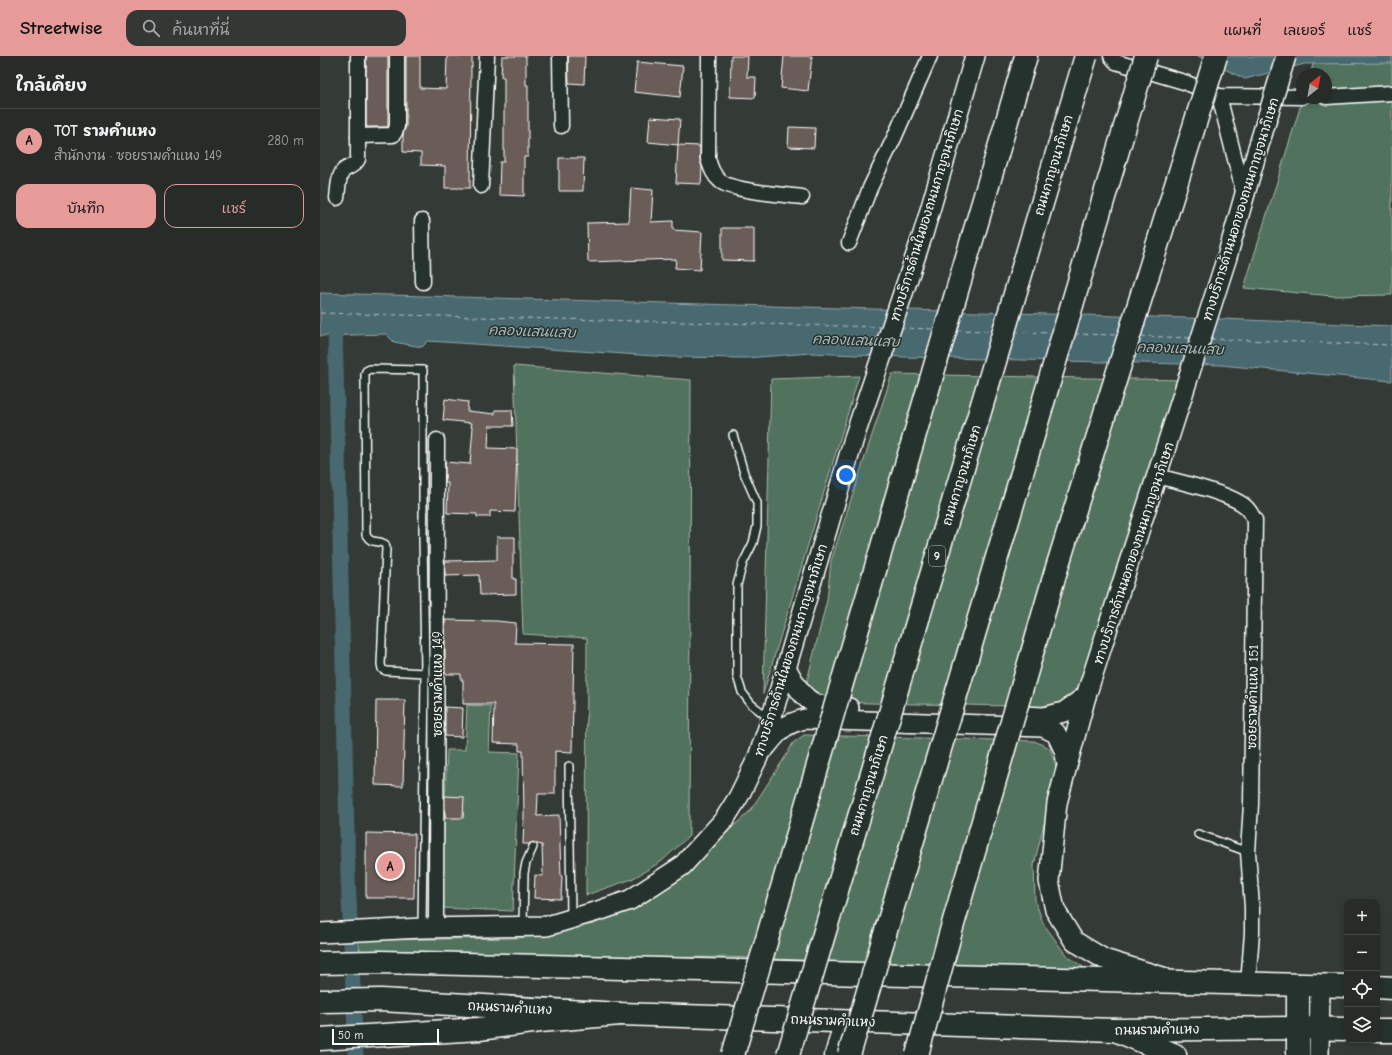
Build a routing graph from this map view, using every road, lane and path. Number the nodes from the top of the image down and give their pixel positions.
1 (358, 56) edge
2 (397, 56) edge
3 (487, 56) edge
4 (560, 56) edge
5 (709, 56) edge
6 (930, 56) edge
7 (975, 56) edge
8 (1026, 56) edge
9 (1086, 56) edge
10 (1111, 56) edge
11 (1146, 56) edge
12 (1216, 56) edge
13 (1286, 56) edge
14 (1392, 93) edge
15 (1219, 96) junction
16 (1296, 97) edge
17 (1332, 97) edge
18 (561, 126) dead end
19 (358, 136) junction
20 (481, 186) dead end
21 (1244, 195) junction
22 (802, 197) dead end
23 (337, 198) dead end
24 (422, 221) dead end
25 (848, 244) dead end
26 (423, 282) dead end
27 (733, 435) dead end
28 (437, 440) dead end
29 (1157, 476) junction
30 (786, 668) junction
31 (425, 673) junction
32 (1086, 696) junction
33 (770, 719) junction
34 (758, 757) junction
35 (1067, 763) junction
36 (569, 766) dead end
37 (1198, 834) dead end
38 (533, 848) dead end
39 (1248, 852) junction
40 (571, 920) junction
41 (523, 927) junction
42 (429, 928) junction
43 (320, 933) edge
44 (322, 963) edge
45 (1179, 982) junction
46 (1248, 984) junction
47 (1298, 985) junction
48 (1320, 985) junction
49 (1344, 986) edge
50 (1380, 987) edge
51 (1392, 988) edge
52 (321, 1001) edge
53 (620, 1014) junction
54 (842, 1020) junction
55 (1309, 1028) junction
56 (1115, 1030) junction
57 (1344, 1030) edge
58 (1380, 1031) edge
59 (1392, 1031) edge
60 (320, 1039) edge
61 (733, 1055) edge
62 (788, 1055) edge
63 (832, 1055) edge
64 (849, 1055) edge
65 (917, 1055) edge
66 (1175, 1055) edge
67 (1298, 1055) edge
68 (1319, 1055) edge

1 - 19 street
2 - 19 street
3 - 20 street
4 - 18 street
5 - 22 street
6 - 25 street
7 - 30 main road, ทางบริการด้านในของถนนกาญจนาภิเษก
8 - 61 main road, bridge
9 - 62 main road, ถนนกาญจนาภิเษก / 9, bridge
10 - 15 street
11 - 64 main road, bridge
12 - 65 main road, bridge
13 - 21 main road, ทางบริการด้านนอกของถนนกาญจนาภิเษก, bridge
14 - 17 street
15 - 16 street
15 - 21 street
19 - 23 street
21 - 29 main road, ทางบริการด้านนอกของถนนกาญจนาภิเษก
24 - 26 street
27 - 33 lane
28 - 42 street, ซอยรามคำแหง 149
29 - 32 main road, ทางบริการด้านนอกของถนนกาญจนาภิเษก
29 - 39 street, ซอยรามคำแหง 151
30 - 32 main road
30 - 33 main road, ทางบริการด้านในของถนนกาญจนาภิเษก
31 - 31 lane
31 - 42 lane
32 - 35 main road, ทางบริการด้านนอกของถนนกาญจนาภิเษก
33 - 34 main road, ทางบริการด้านในของถนนกาญจนาภิเษก
34 - 35 main road
34 - 40 main road, ทางบริการด้านในของถนนกาญจนาภิเษก
35 - 45 main road, ทางบริการด้านนอกของถนนกาญจนาภิเษก
36 - 40 lane
37 - 39 lane
38 - 41 lane
39 - 46 street, ซอยรามคำแหง 151
40 - 41 main road, ทางบริการด้านในของถนนกาญจนาภิเษก
41 - 42 main road, ทางบริการด้านในของถนนกาญจนาภิเษก
42 - 43 main road, ทางบริการด้านในของถนนกาญจนาภิเษก
44 - 45 main road
45 - 46 main road
46 - 47 main road
47 - 48 main road
47 - 55 main road
48 - 49 main road
48 - 55 main road
50 - 51 main road
52 - 53 main road, ถนนรามคำแหง
53 - 54 main road, ถนนรามคำแหง
53 - 60 main road
54 - 56 main road, ถนนรามคำแหง
54 - 63 street
55 - 56 main road, ถนนรามคำแหง
55 - 57 main road, ถนนรามคำแหง
55 - 67 main road
55 - 68 main road
56 - 66 main road
58 - 59 main road

